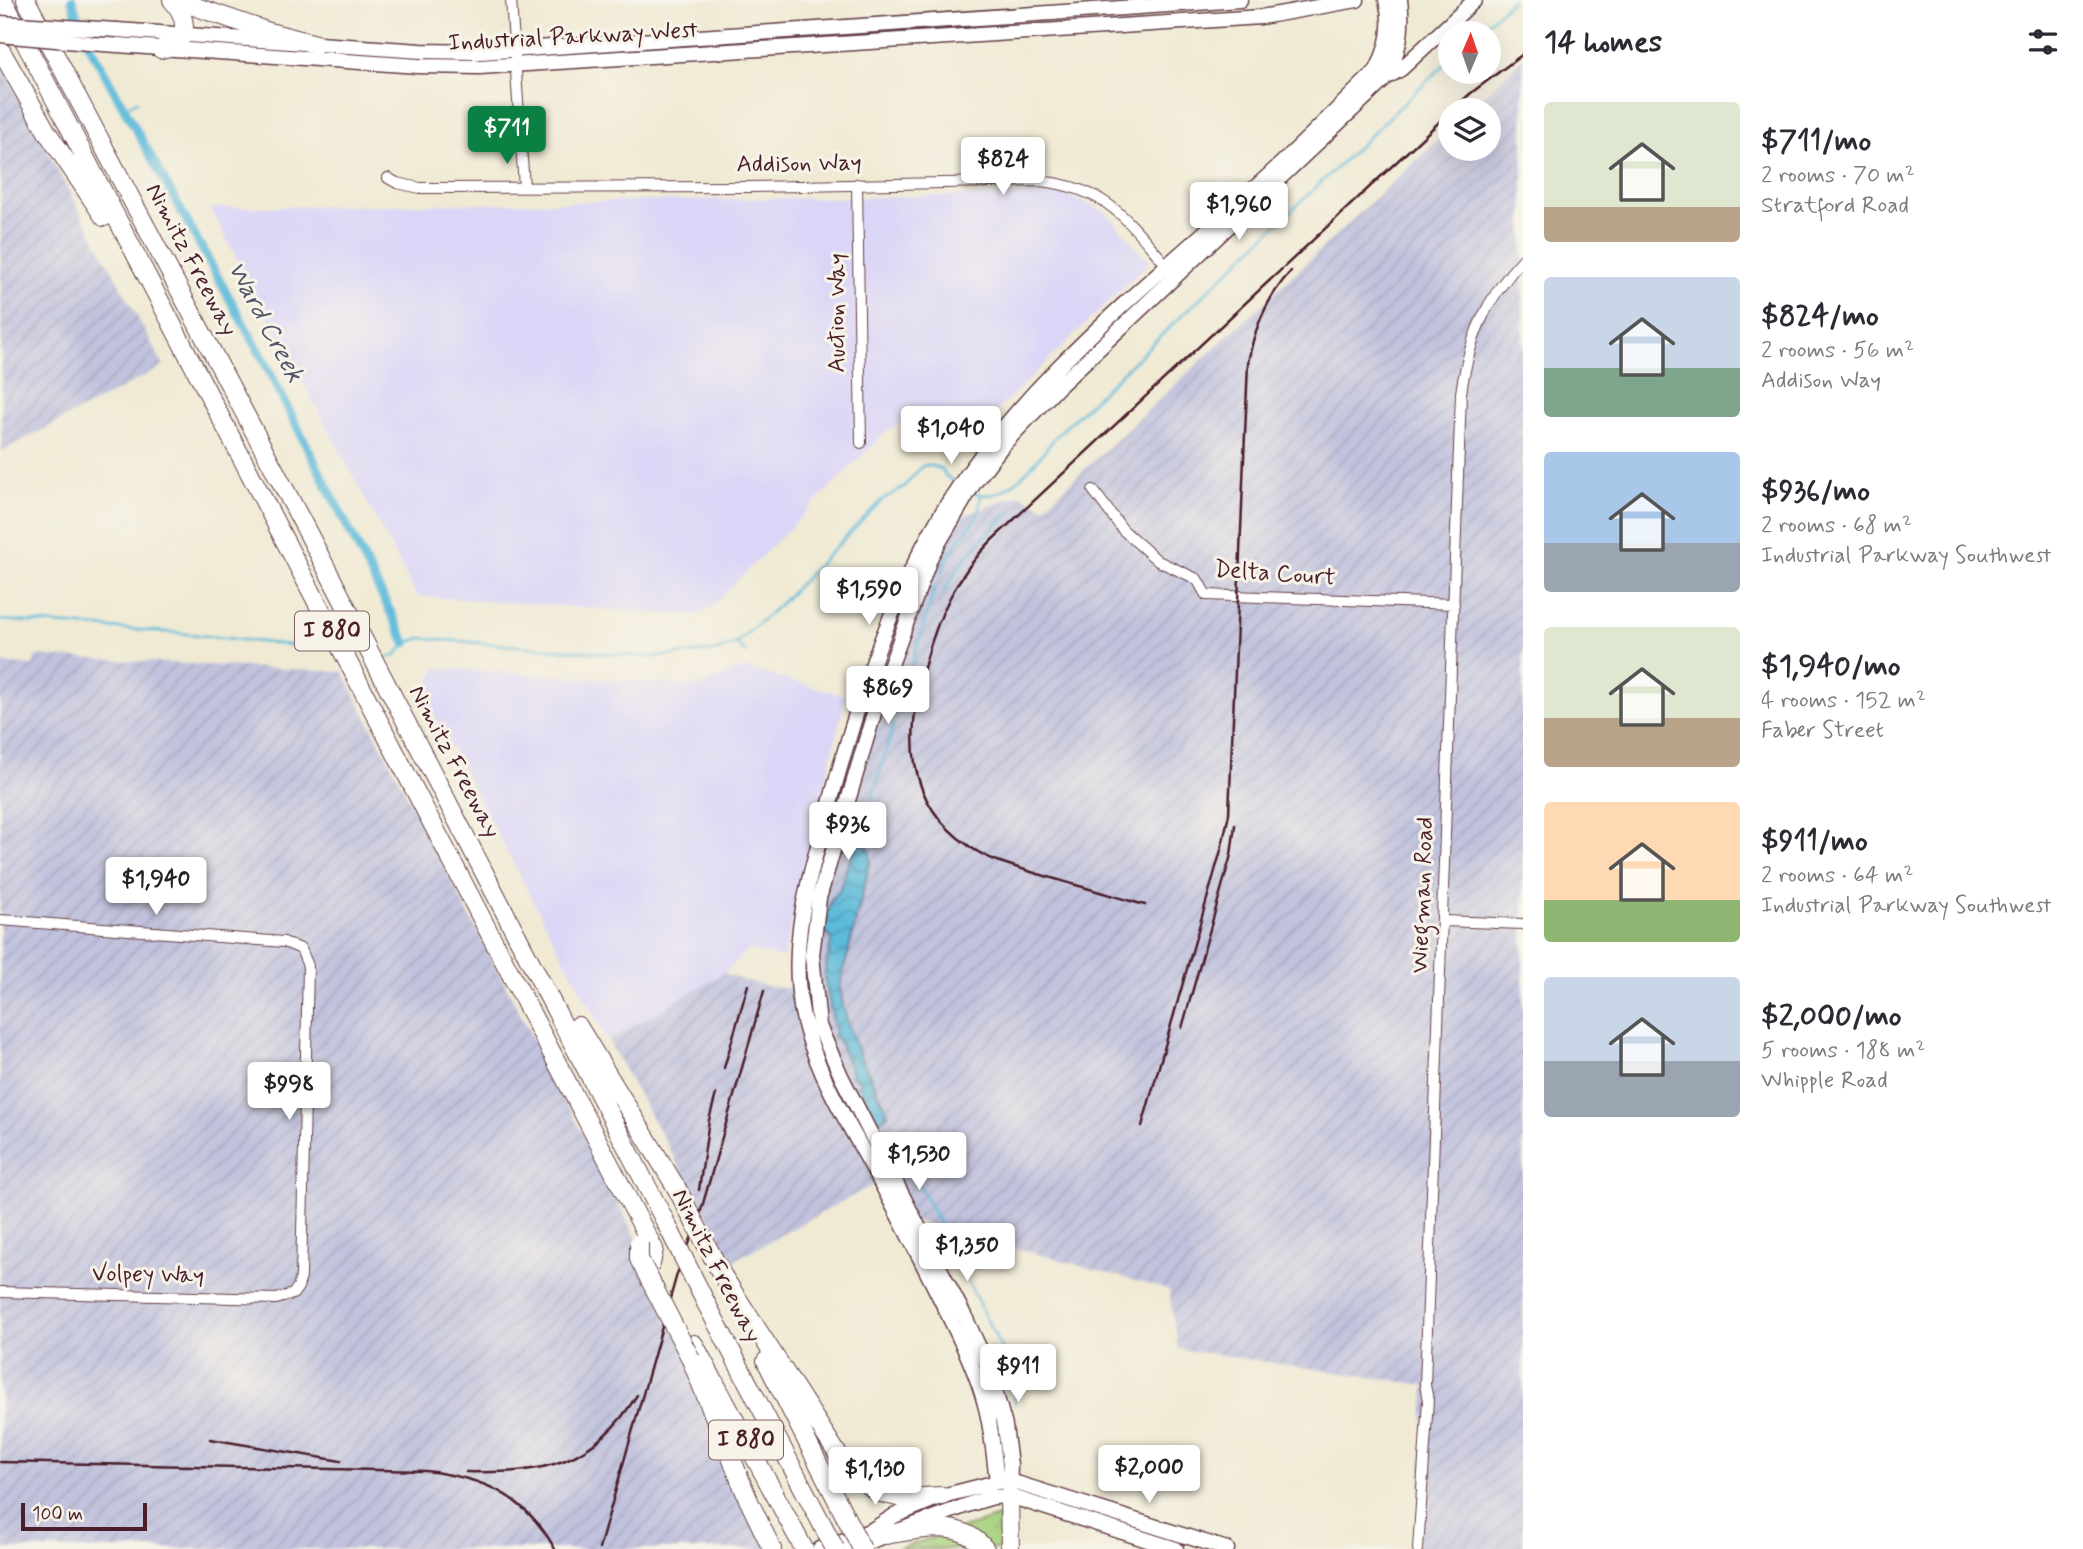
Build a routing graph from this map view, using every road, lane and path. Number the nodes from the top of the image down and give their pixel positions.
1 (3, 0) edge
2 (16, 0) edge
3 (26, 0) edge
4 (174, 0) edge
5 (510, 0) edge
6 (1240, 0) edge
7 (1357, 0) edge
8 (1386, 0) edge
9 (1400, 0) edge
10 (1475, 0) edge
11 (0, 17) edge
12 (0, 23) edge
13 (0, 35) edge
14 (182, 35) junction
15 (316, 44) junction
16 (0, 49) edge
17 (161, 49) junction
18 (514, 50) junction
19 (515, 65) junction
20 (1382, 81) junction
21 (388, 178) dead end
22 (857, 184) junction
23 (524, 187) junction
24 (104, 217) junction
25 (1523, 259) edge
26 (1171, 270) junction
27 (861, 443) dead end
28 (1093, 490) dead end
29 (946, 517) junction
30 (1454, 604) junction
31 (863, 689) junction
32 (878, 700) junction
33 (0, 920) edge
34 (1443, 921) junction
35 (1523, 924) edge
36 (527, 953) junction
37 (862, 1135) junction
38 (647, 1184) junction
39 (639, 1243) junction
40 (651, 1264) junction
41 (721, 1273) junction
42 (0, 1292) edge
43 (692, 1351) junction
44 (1005, 1486) junction
45 (942, 1496) junction
46 (885, 1535) junction
47 (801, 1543) edge
48 (770, 1545) edge
49 (820, 1549) edge
50 (835, 1549) edge
51 (850, 1549) edge
52 (862, 1549) edge
53 (985, 1549) edge
54 (1010, 1549) edge
55 (1176, 1549) edge
56 (1227, 1549) edge
57 (1418, 1549) edge

1 - 40 highway, I 880
2 - 38 highway, I 880
3 - 36 highway, Nimitz Freeway / I 880
4 - 14 highway
4 - 15 highway
5 - 18 street
6 - 18 main road, Industrial Parkway West
7 - 19 main road, Industrial Parkway West
8 - 26 main road
9 - 20 main road
10 - 20 main road
11 - 24 highway, I 880
12 - 14 main road, Industrial Parkway West, bridge
13 - 17 main road, Industrial Parkway West, bridge
14 - 15 main road, Industrial Parkway West
14 - 17 highway
15 - 18 main road, Industrial Parkway West
16 - 24 highway
17 - 19 main road, Industrial Parkway West
18 - 19 street
19 - 23 street
20 - 26 main road
21 - 23 street, Addison Way
22 - 23 street, Addison Way
22 - 26 street, Addison Way
22 - 27 street, Auction Way
24 - 39 highway, I 880
25 - 30 street, Wiegman Road
26 - 29 main road
28 - 30 street, Delta Court
29 - 31 main road
29 - 32 main road
30 - 34 street, Wiegman Road
31 - 32 main road
31 - 37 main road
32 - 37 main road
33 - 42 street, Volpey Way
34 - 35 street
34 - 57 street, Wiegman Road
36 - 38 highway, Nimitz Freeway / I 880
36 - 41 highway, bridge
37 - 44 main road
38 - 50 highway, Nimitz Freeway / I 880, bridge
39 - 40 highway, I 880
39 - 43 highway, bridge
40 - 43 highway, I 880
41 - 45 highway
41 - 52 highway, bridge
43 - 47 highway, I 880
43 - 48 highway
44 - 45 main road
44 - 46 main road
44 - 54 highway
44 - 55 main road
44 - 56 main road
45 - 49 main road
46 - 51 main road
46 - 53 highway

